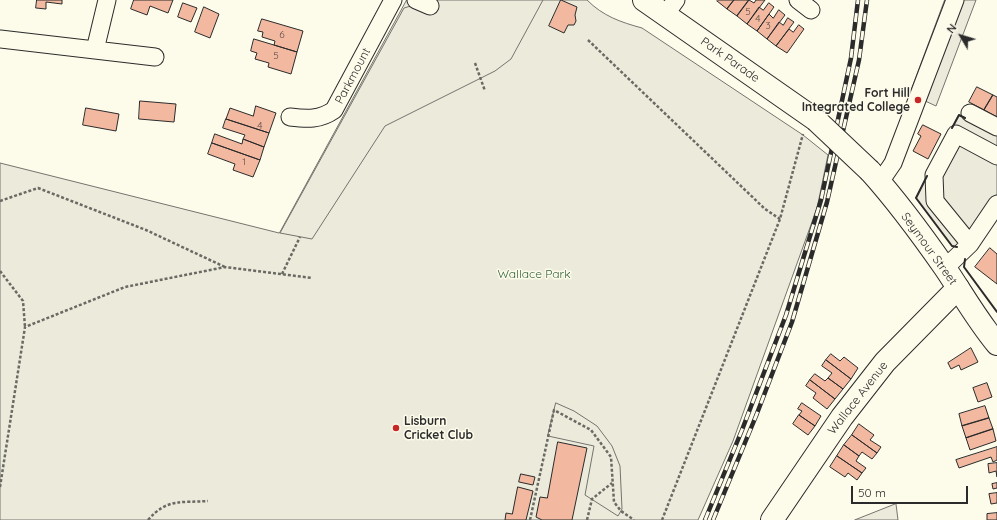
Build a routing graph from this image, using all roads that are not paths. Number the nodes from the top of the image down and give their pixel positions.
1 (107, 0) edge
2 (394, 0) edge
3 (644, 0) edge
4 (955, 0) edge
5 (670, 7) edge
6 (0, 39) edge
7 (95, 50) junction
8 (155, 56) dead end
9 (970, 113) dead end
10 (290, 118) dead end
11 (997, 128) edge
12 (997, 156) edge
13 (875, 177) junction
14 (997, 204) edge
15 (970, 244) junction
16 (945, 268) junction
17 (958, 288) junction
18 (991, 337) edge
19 (997, 359) edge
20 (772, 520) edge

1 - 7 street
2 - 10 street, Parkmount
3 - 5 main road, Park Parade
4 - 13 street
5 - 13 main road, Park Parade, bridge
6 - 7 street
7 - 8 street
9 - 11 street
12 - 15 street
13 - 16 main road, Seymour Street
14 - 15 street
15 - 16 street
16 - 17 main road, Seymour Street
17 - 18 main road, Seymour Street
17 - 20 main road, Wallace Avenue
18 - 19 main road, Seymour Street

